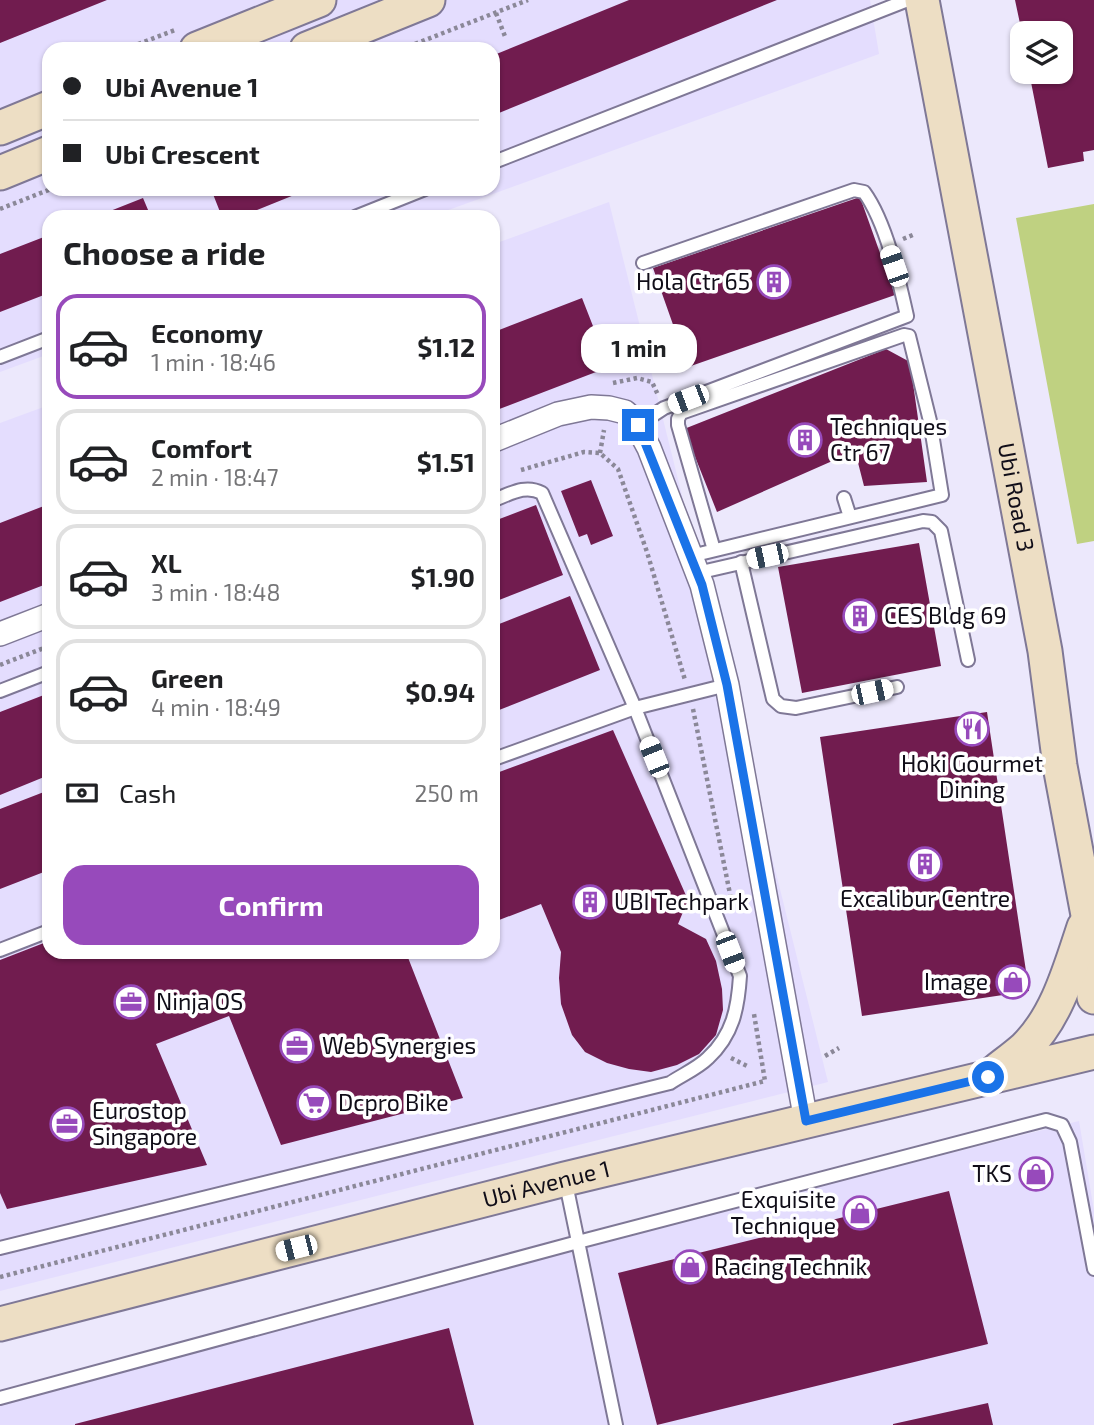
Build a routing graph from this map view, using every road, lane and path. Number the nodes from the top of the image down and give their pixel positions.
1 (318, 0) edge
2 (428, 0) edge
3 (528, 0) edge
4 (908, 0) edge
5 (922, 0) edge
6 (496, 13) junction
7 (506, 39) dead end
8 (214, 42) edge
9 (324, 42) edge
10 (420, 42) edge
11 (42, 111) edge
12 (0, 128) edge
13 (42, 156) edge
14 (500, 160) edge
15 (0, 173) edge
16 (42, 193) edge
17 (408, 196) edge
18 (0, 209) edge
19 (372, 210) edge
20 (643, 263) dead end
21 (42, 341) edge
22 (0, 357) edge
23 (638, 425) junction
24 (500, 438) edge
25 (500, 498) edge
26 (844, 498) dead end
27 (850, 517) junction
28 (714, 550) junction
29 (741, 562) junction
30 (694, 564) junction
31 (42, 618) edge
32 (0, 634) edge
33 (42, 649) edge
34 (968, 660) dead end
35 (0, 665) edge
36 (42, 675) edge
37 (727, 685) junction
38 (897, 687) dead end
39 (0, 691) edge
40 (635, 708) junction
41 (500, 757) edge
42 (1091, 920) edge
43 (42, 934) edge
44 (0, 950) edge
45 (1094, 997) edge
46 (839, 1048) dead end
47 (1094, 1052) edge
48 (825, 1056) dead end
49 (988, 1077) junction
50 (765, 1081) dead end
51 (806, 1121) junction
52 (565, 1179) junction
53 (578, 1242) junction
54 (0, 1248) edge
55 (1094, 1269) edge
56 (0, 1277) edge
57 (0, 1324) edge
58 (0, 1398) edge
59 (617, 1425) edge

1 - 8 street
2 - 9 street
3 - 6 path
4 - 14 lane
5 - 42 street, Ubi Road 3
6 - 7 path
6 - 10 path
11 - 12 street
13 - 15 street
16 - 18 path
17 - 19 lane
20 - 23 lane
21 - 22 lane
23 - 24 street
23 - 30 street
25 - 40 lane
26 - 27 lane
27 - 28 lane
27 - 28 lane
28 - 30 lane
29 - 30 lane
29 - 34 lane
29 - 38 lane
30 - 37 street
31 - 32 street
33 - 35 path
36 - 39 lane
37 - 40 lane
37 - 51 street
40 - 41 lane
40 - 54 lane
42 - 45 street, Ubi Road 3
42 - 49 street
43 - 44 lane
46 - 48 path
47 - 49 street, Ubi Avenue 1
49 - 51 street, Ubi Avenue 1
50 - 56 path
51 - 52 street, Ubi Avenue 1
52 - 53 lane
52 - 57 street, Ubi Avenue 1
53 - 55 lane
53 - 58 lane
53 - 59 lane

